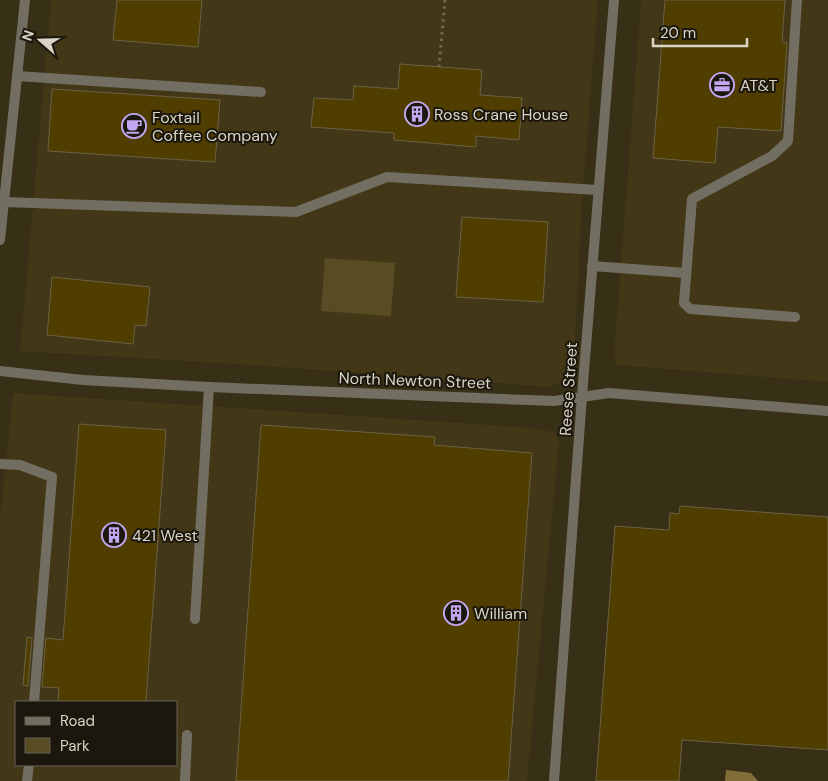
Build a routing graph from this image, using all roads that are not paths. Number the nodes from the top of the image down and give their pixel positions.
1 (25, 0) edge
2 (614, 0) edge
3 (797, 0) edge
4 (17, 76) junction
5 (261, 92) dead end
6 (598, 190) junction
7 (4, 202) junction
8 (0, 240) edge
9 (592, 266) junction
10 (686, 274) junction
11 (795, 317) dead end
12 (0, 371) edge
13 (209, 388) junction
14 (582, 396) junction
15 (828, 411) edge
16 (0, 464) edge
17 (195, 620) dead end
18 (34, 701) edge
19 (187, 734) dead end
20 (29, 766) edge
21 (28, 781) edge
22 (185, 781) edge
23 (554, 781) edge

1 - 4 street
2 - 6 street, Reese Street
3 - 10 street
4 - 5 street
4 - 7 street
6 - 7 street
6 - 9 street, Reese Street
7 - 8 street
9 - 10 street
9 - 14 street, Reese Street
10 - 11 street
12 - 13 street, North Newton Street
13 - 14 street, North Newton Street
13 - 17 street
14 - 15 street, North Newton Street
14 - 23 street, Reese Street
16 - 18 street
19 - 22 street
20 - 21 street

